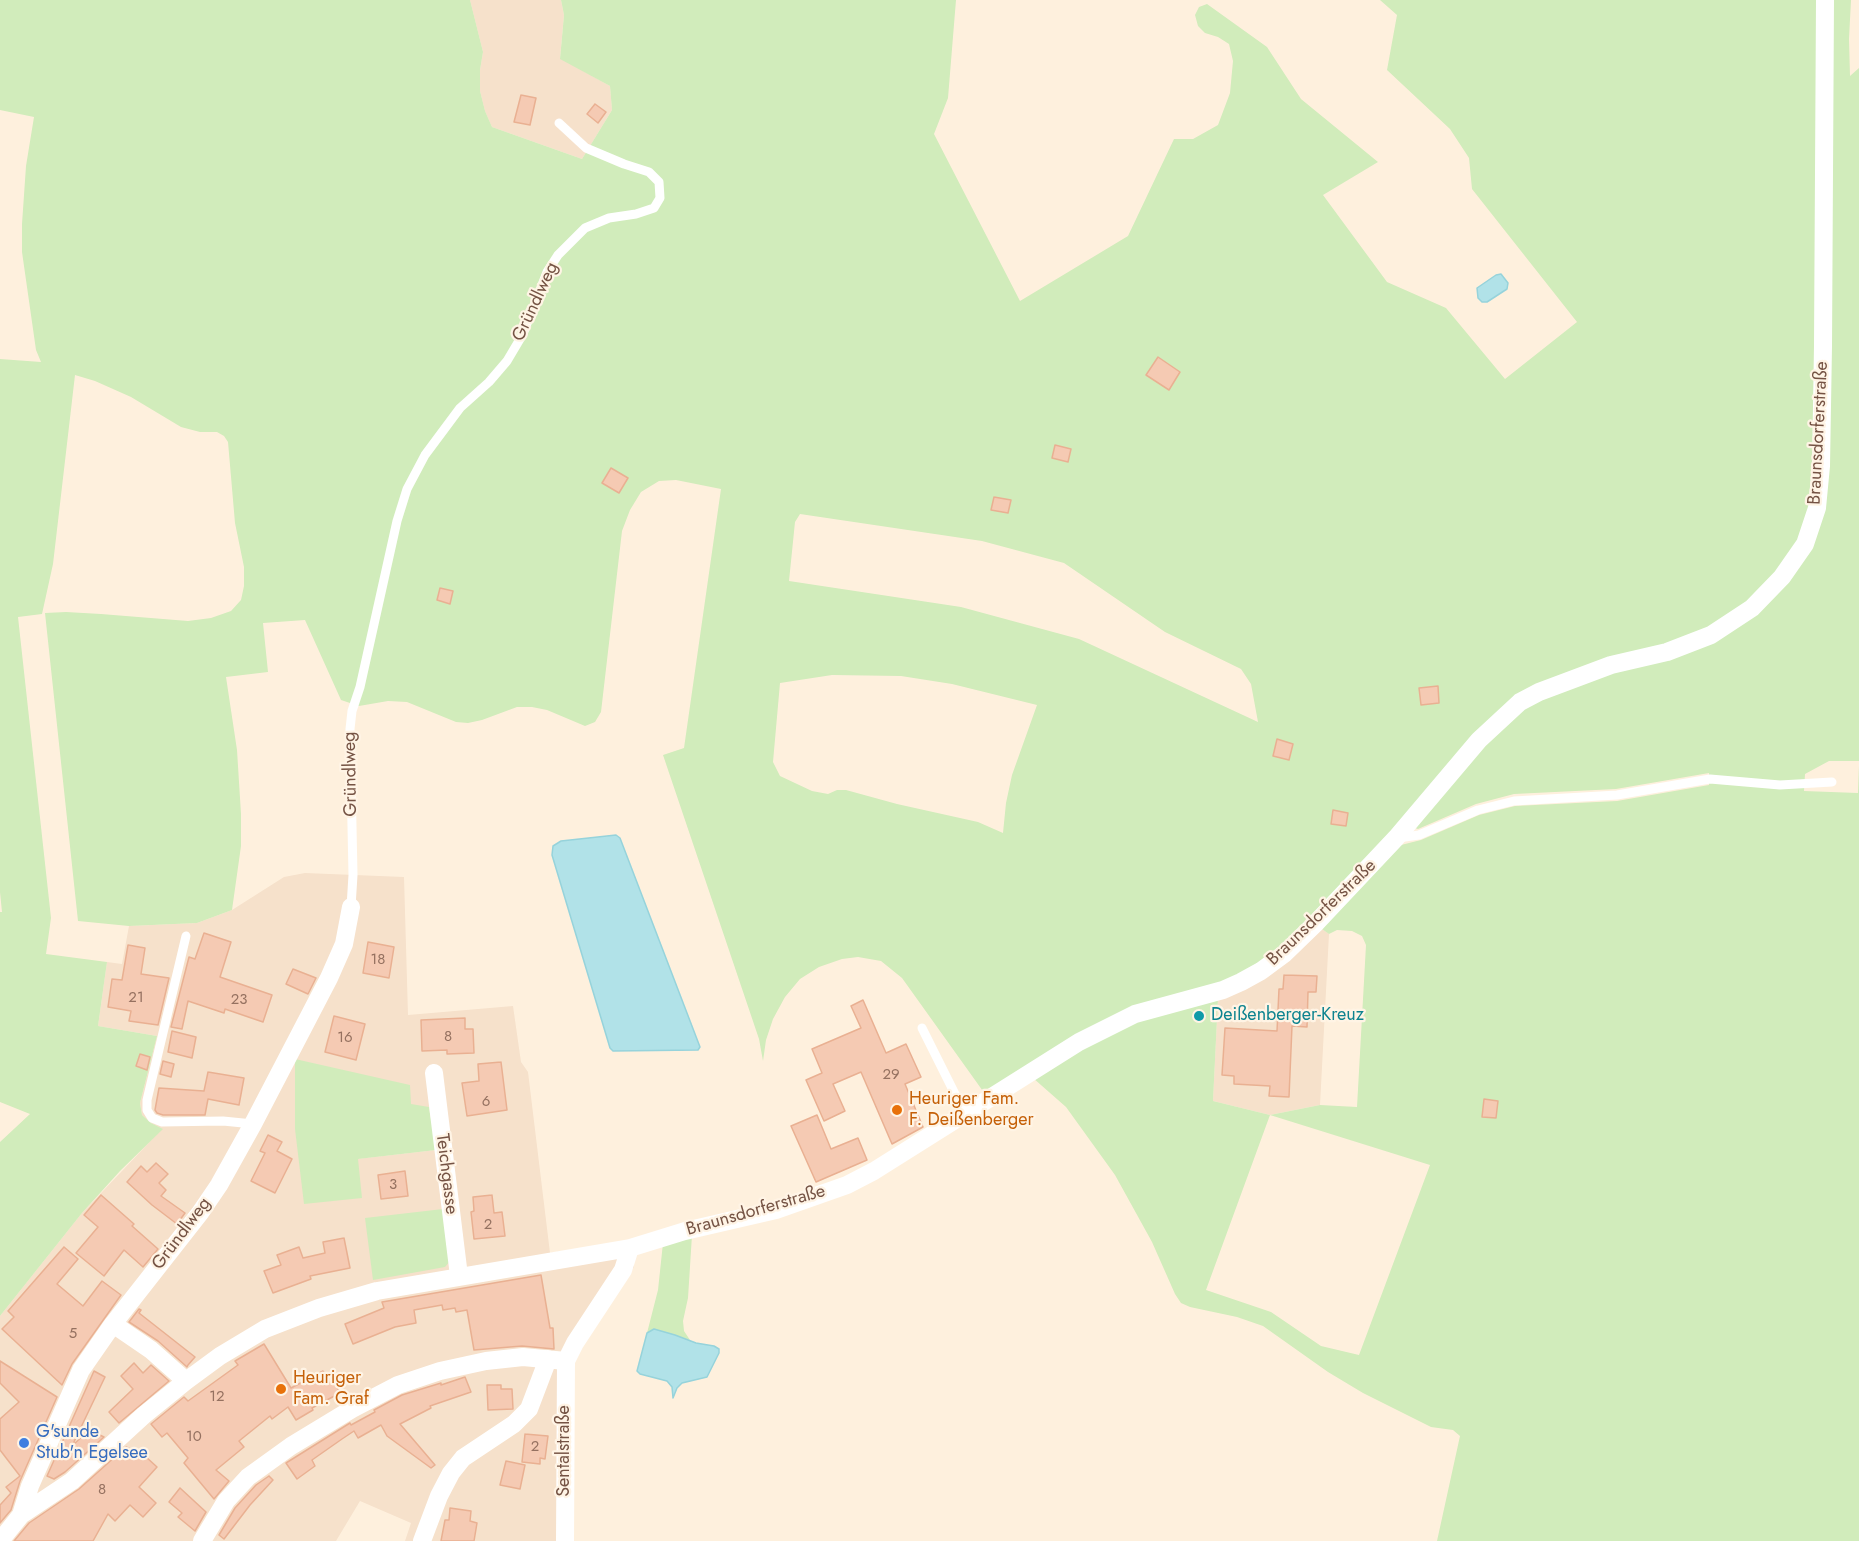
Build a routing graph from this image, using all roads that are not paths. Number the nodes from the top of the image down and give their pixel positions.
1 (1825, 0) edge
2 (559, 123) dead end
3 (1832, 782) dead end
4 (1396, 838) junction
5 (351, 907) joint
6 (186, 936) dead end
7 (922, 1028) dead end
8 (434, 1073) dead end
9 (965, 1114) junction
10 (253, 1125) junction
11 (630, 1248) junction
12 (459, 1276) junction
13 (113, 1324) junction
14 (557, 1360) junction
15 (186, 1381) junction
16 (21, 1515) junction
17 (0, 1541) edge
18 (202, 1541) edge
19 (422, 1541) edge
20 (565, 1541) edge

1 - 4 street, Braunsdorferstraße
2 - 5 lane, Gründlweg
3 - 4 lane
4 - 9 street, Braunsdorferstraße
5 - 10 street, Gründlweg
6 - 10 lane
7 - 9 lane
8 - 12 street, Teichgasse
9 - 11 street, Braunsdorferstraße
10 - 13 street, Gründlweg
11 - 12 street, Braunsdorferstraße
11 - 14 street
12 - 15 street, Braunsdorferstraße
13 - 15 street
13 - 16 street, Gründlweg
14 - 18 street
14 - 19 street
14 - 20 street, Sentalstraße
15 - 16 street, Braunsdorferstraße
16 - 17 street, Braunsdorferstraße

